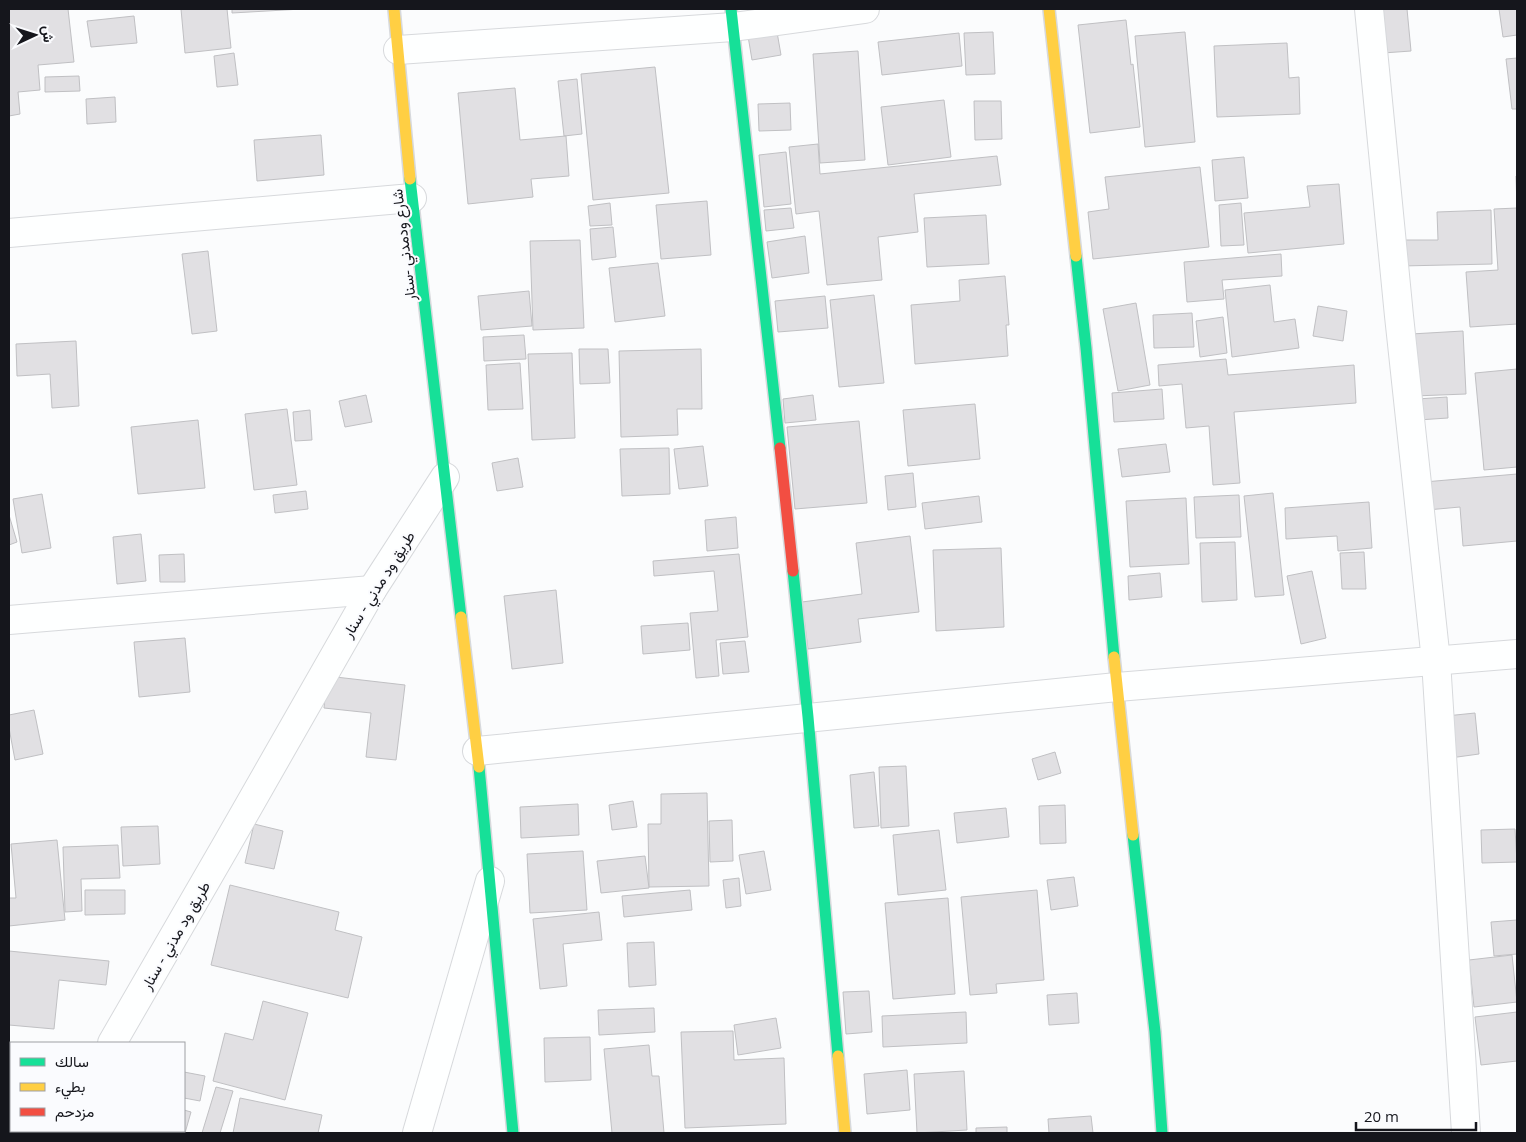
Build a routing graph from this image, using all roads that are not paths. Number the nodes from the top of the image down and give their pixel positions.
1 (394, 9) edge
2 (865, 9) edge
3 (1049, 9) edge
4 (1369, 9) edge
5 (732, 18) edge
6 (398, 50) junction
7 (412, 198) junction
8 (9, 233) edge
9 (445, 478) junction
10 (372, 590) junction
11 (9, 620) edge
12 (1517, 654) edge
13 (1436, 661) junction
14 (1117, 687) junction
15 (808, 717) junction
16 (477, 751) junction
17 (490, 880) junction
18 (113, 1042) edge
19 (416, 1133) edge
20 (513, 1133) edge
21 (845, 1133) edge
22 (1162, 1133) edge
23 (1466, 1133) edge

1 - 6 street, شارع ودمدني -سنار
2 - 5 street
3 - 14 street
4 - 13 street
5 - 6 street
5 - 15 street
6 - 7 street, شارع ودمدني -سنار
7 - 8 street
7 - 9 street, شارع ودمدني -سنار
9 - 10 street, طريق ود مدني - سنار
9 - 16 street
10 - 11 street
10 - 18 street, طريق ود مدني - سنار
12 - 13 street
13 - 14 street
13 - 23 street
14 - 15 street
14 - 22 street
15 - 16 street
15 - 21 street
16 - 17 street
17 - 19 street
17 - 20 street

